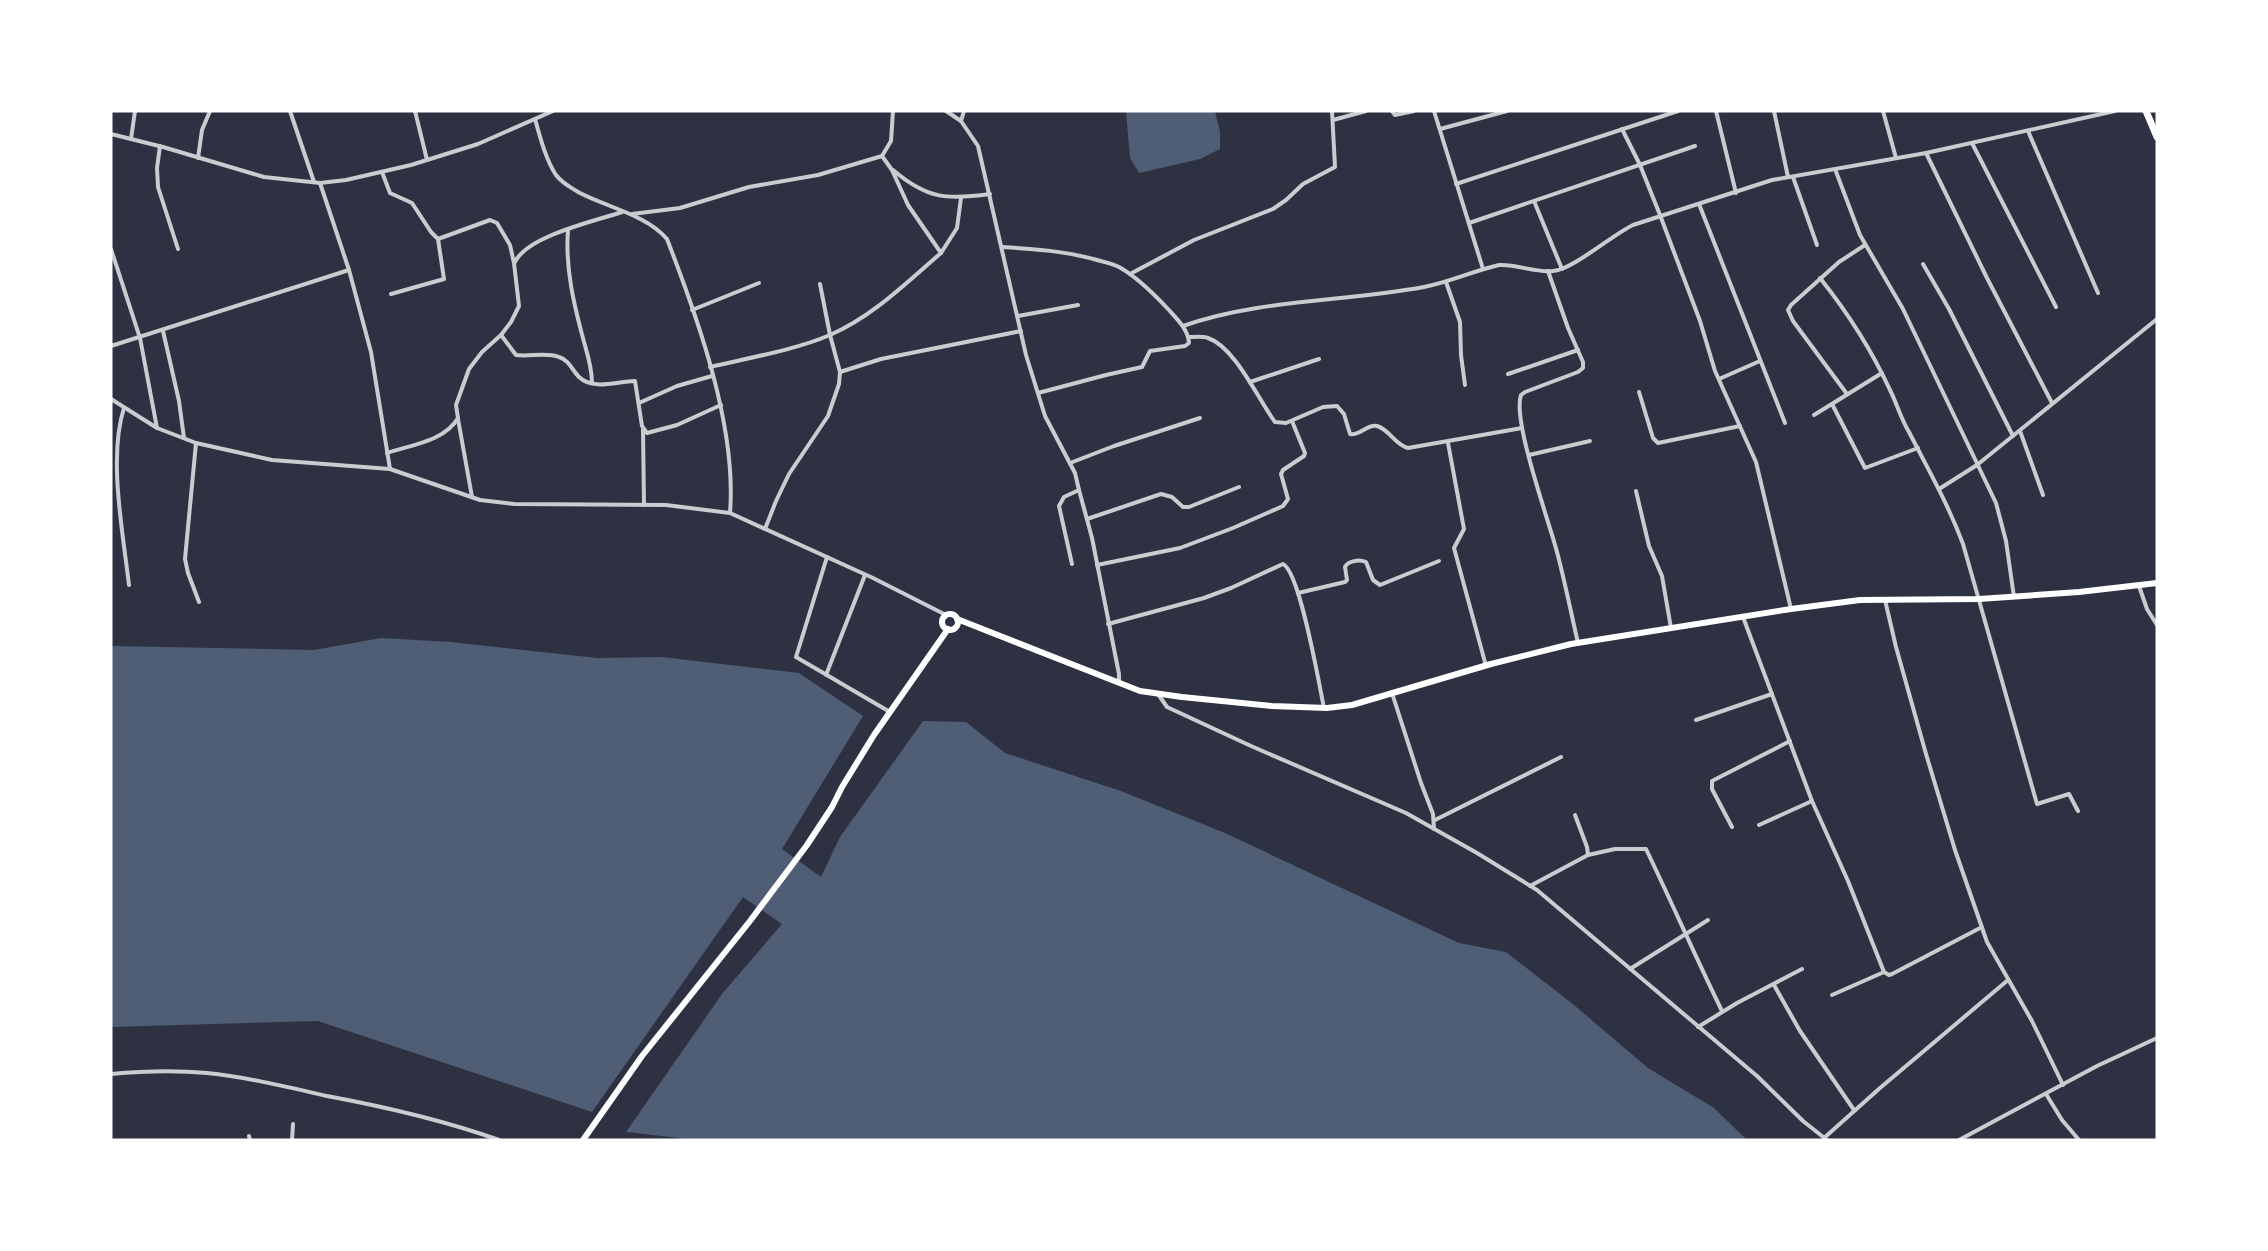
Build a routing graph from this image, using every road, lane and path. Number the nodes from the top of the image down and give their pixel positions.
1 (135, 111) edge
2 (210, 111) edge
3 (290, 111) edge
4 (415, 111) edge
5 (893, 111) edge
6 (946, 111) edge
7 (964, 111) edge
8 (1332, 111) edge
9 (1366, 111) edge
10 (1392, 111) edge
11 (1414, 111) edge
12 (1434, 111) edge
13 (1507, 111) edge
14 (1678, 111) edge
15 (1716, 111) edge
16 (1774, 111) edge
17 (1882, 111) edge
18 (2115, 111) edge
19 (2146, 111) edge
20 (551, 112) edge
21 (535, 119) junction
22 (1333, 120) junction
23 (961, 121) junction
24 (1440, 129) junction
25 (1622, 129) junction
26 (2028, 131) junction
27 (111, 134) edge
28 (2157, 137) edge
29 (131, 139) junction
30 (1972, 143) junction
31 (160, 146) junction
32 (1695, 146) dead end
33 (1926, 153) junction
34 (882, 156) junction
35 (198, 158) junction
36 (1896, 159) junction
37 (427, 160) junction
38 (1640, 165) junction
39 (1835, 169) junction
40 (892, 170) junction
41 (382, 172) junction
42 (1790, 177) junction
43 (314, 182) junction
44 (320, 183) junction
45 (1456, 184) junction
46 (1736, 193) junction
47 (990, 194) junction
48 (961, 198) junction
49 (1534, 201) junction
50 (1699, 204) junction
51 (624, 212) junction
52 (632, 214) junction
53 (1660, 215) junction
54 (1469, 223) junction
55 (568, 230) junction
56 (438, 239) junction
57 (1817, 245) dead end
58 (1865, 245) junction
59 (1002, 247) junction
60 (111, 249) edge
61 (177, 249) dead end
62 (941, 253) junction
63 (514, 263) junction
64 (1923, 264) dead end
65 (1483, 269) junction
66 (1562, 269) junction
67 (113, 270) edge
68 (349, 270) junction
69 (1548, 271) junction
70 (1130, 274) junction
71 (1820, 278) junction
72 (1446, 282) junction
73 (759, 283) dead end
74 (820, 284) dead end
75 (2098, 293) dead end
76 (391, 294) dead end
77 (1078, 305) dead end
78 (2056, 307) dead end
79 (692, 310) junction
80 (1018, 316) junction
81 (2157, 319) edge
82 (1183, 326) junction
83 (163, 331) junction
84 (1021, 331) junction
85 (501, 334) junction
86 (830, 335) junction
87 (1189, 337) junction
88 (140, 338) junction
89 (111, 346) edge
90 (1578, 350) junction
91 (1319, 359) dead end
92 (1760, 361) junction
93 (710, 367) junction
94 (840, 372) junction
95 (1882, 373) junction
96 (1508, 374) dead end
97 (712, 376) junction
98 (1719, 379) junction
99 (1250, 382) junction
100 (592, 383) junction
101 (1465, 385) dead end
102 (1639, 392) dead end
103 (1038, 393) junction
104 (1847, 394) junction
105 (111, 399) edge
106 (639, 403) junction
107 (2052, 403) junction
108 (1832, 404) junction
109 (721, 405) junction
110 (124, 408) junction
111 (1814, 415) dead end
112 (458, 418) junction
113 (1200, 418) dead end
114 (1292, 421) junction
115 (1785, 423) dead end
116 (1740, 426) junction
117 (157, 428) junction
118 (1523, 428) junction
119 (643, 429) junction
120 (2020, 431) junction
121 (2013, 436) junction
122 (184, 438) junction
123 (1590, 441) dead end
124 (196, 443) junction
125 (1448, 443) junction
126 (1918, 448) junction
127 (387, 453) junction
128 (1529, 455) junction
129 (1070, 463) junction
130 (1977, 465) junction
131 (390, 469) junction
132 (117, 480) junction
133 (111, 481) edge
134 (1239, 487) dead end
135 (1939, 489) junction
136 (1079, 490) junction
137 (1636, 491) dead end
138 (2043, 495) dead end
139 (472, 497) junction
140 (644, 505) junction
141 (730, 513) junction
142 (1087, 519) junction
143 (765, 529) junction
144 (827, 558) junction
145 (1439, 561) dead end
146 (1072, 564) dead end
147 (1097, 565) junction
148 (865, 575) junction
149 (2157, 583) edge
150 (129, 585) dead end
151 (2139, 586) junction
152 (1298, 593) junction
153 (2014, 597) junction
154 (1979, 599) junction
155 (1885, 600) junction
156 (199, 602) dead end
157 (1791, 609) junction
158 (946, 615) junction
159 (1743, 617) junction
160 (957, 619) junction
161 (1108, 624) junction
162 (2157, 625) edge
163 (1671, 628) junction
164 (948, 629) junction
165 (1578, 643) junction
166 (1486, 666) junction
167 (826, 675) junction
168 (1119, 684) junction
169 (1392, 693) junction
170 (1158, 694) junction
171 (1772, 694) junction
172 (1324, 708) junction
173 (890, 712) junction
174 (1696, 720) dead end
175 (1790, 741) junction
176 (1561, 758) dead end
177 (1812, 801) junction
178 (2078, 811) dead end
179 (1575, 815) dead end
180 (1435, 820) junction
181 (1759, 825) dead end
182 (1732, 827) dead end
183 (1434, 829) junction
184 (1588, 855) junction
185 (1530, 886) junction
186 (1708, 920) dead end
187 (1982, 927) junction
188 (1684, 935) junction
189 (1630, 969) junction
190 (1802, 969) dead end
191 (1884, 972) junction
192 (2007, 980) junction
193 (1774, 985) junction
194 (1832, 995) dead end
195 (1722, 1011) junction
196 (1698, 1028) junction
197 (2157, 1038) edge
198 (111, 1074) edge
199 (2063, 1085) junction
200 (2046, 1094) junction
201 (1854, 1110) junction
202 (293, 1124) dead end
203 (1826, 1139) edge
204 (292, 1140) edge
205 (499, 1140) edge
206 (583, 1140) edge
207 (1959, 1140) edge
208 (2079, 1140) edge

1 - 29 street
2 - 35 street
3 - 43 street
4 - 37 street
5 - 34 street
6 - 23 street
7 - 23 street
8 - 22 street
9 - 22 street
10 - 11 street
12 - 24 street
13 - 24 street
14 - 25 street
15 - 46 street
16 - 42 street
17 - 36 street
18 - 26 street
19 - 28 highway
20 - 21 street
21 - 37 street
21 - 51 street
22 - 70 street
23 - 47 street
24 - 45 street
25 - 38 street
25 - 45 street
26 - 30 street
26 - 75 street
27 - 29 street
29 - 31 street
30 - 33 street
30 - 78 street
31 - 35 street
31 - 61 street
32 - 38 street
33 - 36 street
33 - 107 street
34 - 40 street
34 - 52 street
35 - 43 street
36 - 39 street
37 - 41 street
38 - 49 street
38 - 53 street
39 - 42 street
39 - 58 street
40 - 48 street
40 - 62 street
41 - 44 street
41 - 56 street
42 - 46 street
42 - 57 street
43 - 44 street
44 - 68 street
45 - 54 street
46 - 50 street
47 - 48 street
47 - 59 street
48 - 62 street
49 - 54 street
49 - 66 street
50 - 53 street
50 - 92 street
51 - 52 street
51 - 55 street
52 - 79 street
53 - 66 street
53 - 98 street
54 - 65 street
55 - 63 street
55 - 100 street
56 - 63 street
56 - 76 street
58 - 71 street
58 - 130 street
59 - 70 street
59 - 80 street
60 - 67 street
62 - 86 street
63 - 85 street
64 - 121 street
65 - 69 street
65 - 72 street
66 - 69 street
67 - 88 street
68 - 83 street
68 - 127 street
69 - 90 street
70 - 82 street
71 - 95 street
71 - 104 street
72 - 82 street
72 - 101 street
73 - 79 street
74 - 86 street
77 - 80 street
79 - 93 street
80 - 84 street
81 - 107 street
82 - 87 street
83 - 88 street
83 - 122 street
84 - 94 street
84 - 103 street
85 - 100 street
85 - 112 street
86 - 93 street
86 - 94 street
87 - 99 street
87 - 103 street
88 - 89 street
88 - 117 street
90 - 96 street
90 - 118 street
91 - 99 street
92 - 98 street
92 - 115 street
93 - 97 street
94 - 143 street
95 - 104 street
95 - 126 street
97 - 106 street
97 - 109 street
98 - 116 street
99 - 114 street
100 - 106 street
102 - 116 street
103 - 129 street
104 - 108 street
105 - 110 street
106 - 119 street
107 - 120 street
108 - 111 street
108 - 126 street
109 - 119 street
109 - 141 street
110 - 117 street
110 - 132 street
112 - 127 street
112 - 139 street
113 - 129 street
114 - 125 street
114 - 147 street
116 - 157 street
117 - 122 street
118 - 125 street
118 - 128 street
119 - 140 street
120 - 121 street
120 - 138 street
121 - 130 street
122 - 124 street
123 - 128 street
124 - 131 street
124 - 156 street
125 - 166 street
126 - 135 street
127 - 131 street
128 - 165 street
129 - 136 street
130 - 135 street
130 - 153 street
131 - 139 street
132 - 133 street
132 - 150 street
134 - 142 street
135 - 154 street
136 - 142 street
136 - 146 street
137 - 163 street
139 - 140 street
140 - 141 street
141 - 143 street
142 - 147 street
143 - 144 street
144 - 148 street
144 - 167 street
145 - 152 street
147 - 161 street
148 - 158 street
148 - 167 street
149 - 151 main road
151 - 153 main road
151 - 162 street
152 - 161 street
152 - 172 street
153 - 154 main road
154 - 155 main road
154 - 178 street
155 - 157 main road
155 - 187 street
157 - 159 main road
158 - 160 main road
158 - 164 main road
159 - 163 main road
159 - 171 street
160 - 164 main road
160 - 168 main road
161 - 168 street
163 - 165 main road
164 - 173 main road
165 - 166 main road
166 - 169 main road
167 - 173 street
168 - 170 main road
169 - 172 main road
169 - 180 street
170 - 172 main road
170 - 183 street
171 - 174 street
171 - 175 street
173 - 206 main road
175 - 177 street
175 - 182 street
176 - 180 street
177 - 181 street
177 - 191 street
179 - 184 street
180 - 183 street
183 - 185 street
184 - 185 street
184 - 188 street
185 - 189 street
186 - 188 street
187 - 191 street
187 - 192 street
188 - 189 street
188 - 195 street
189 - 196 street
190 - 193 street
191 - 194 street
192 - 199 street
192 - 201 street
193 - 195 street
193 - 201 street
195 - 196 street
196 - 203 street
197 - 199 street
198 - 205 street
199 - 200 street
200 - 207 street
200 - 208 street
201 - 203 street
202 - 204 street

